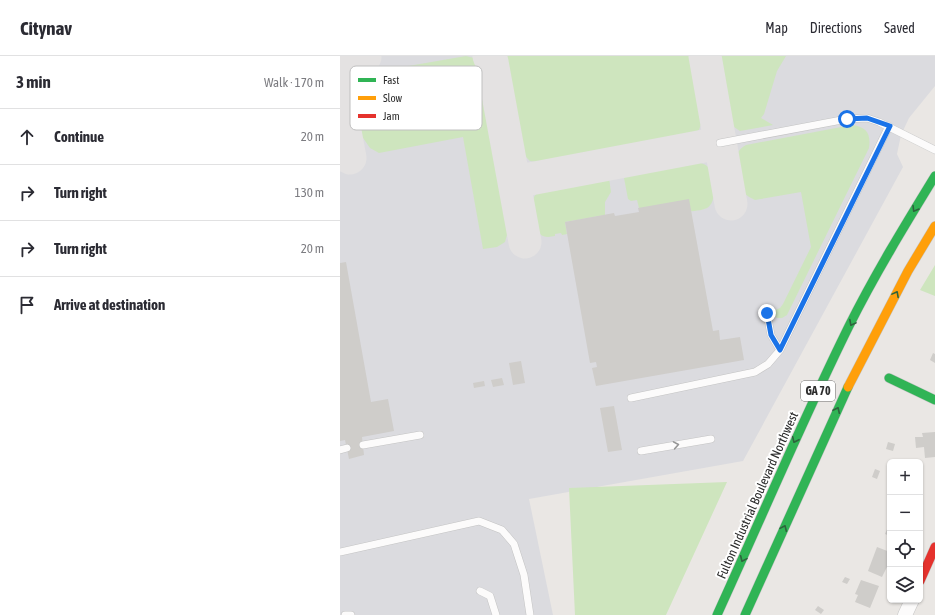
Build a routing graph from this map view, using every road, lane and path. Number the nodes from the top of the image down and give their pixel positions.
1 (890, 126) junction
2 (720, 143) dead end
3 (935, 150) edge
4 (935, 176) edge
5 (935, 226) edge
6 (767, 313) dead end
7 (780, 350) junction
8 (889, 378) dead end
9 (631, 398) dead end
10 (935, 400) edge
11 (420, 435) dead end
12 (711, 439) dead end
13 (363, 445) dead end
14 (641, 451) dead end
15 (935, 547) edge
16 (340, 552) edge
17 (923, 574) edge
18 (480, 591) dead end
19 (911, 603) edge
20 (346, 615) edge
21 (351, 615) edge
22 (496, 615) edge
23 (530, 615) edge
24 (718, 615) edge
25 (745, 615) edge
26 (905, 615) edge

1 - 2 lane
1 - 3 lane
1 - 7 lane
4 -> 24 main road, Fulton Industrial Boulevard Northwest / GA 70
25 -> 5 main road, GA 70
6 - 7 lane
7 - 9 lane
8 - 10 main road
11 - 13 lane
14 -> 12 lane
15 - 17 main road
16 - 23 lane
18 - 22 lane
19 - 26 street
20 - 21 lane

